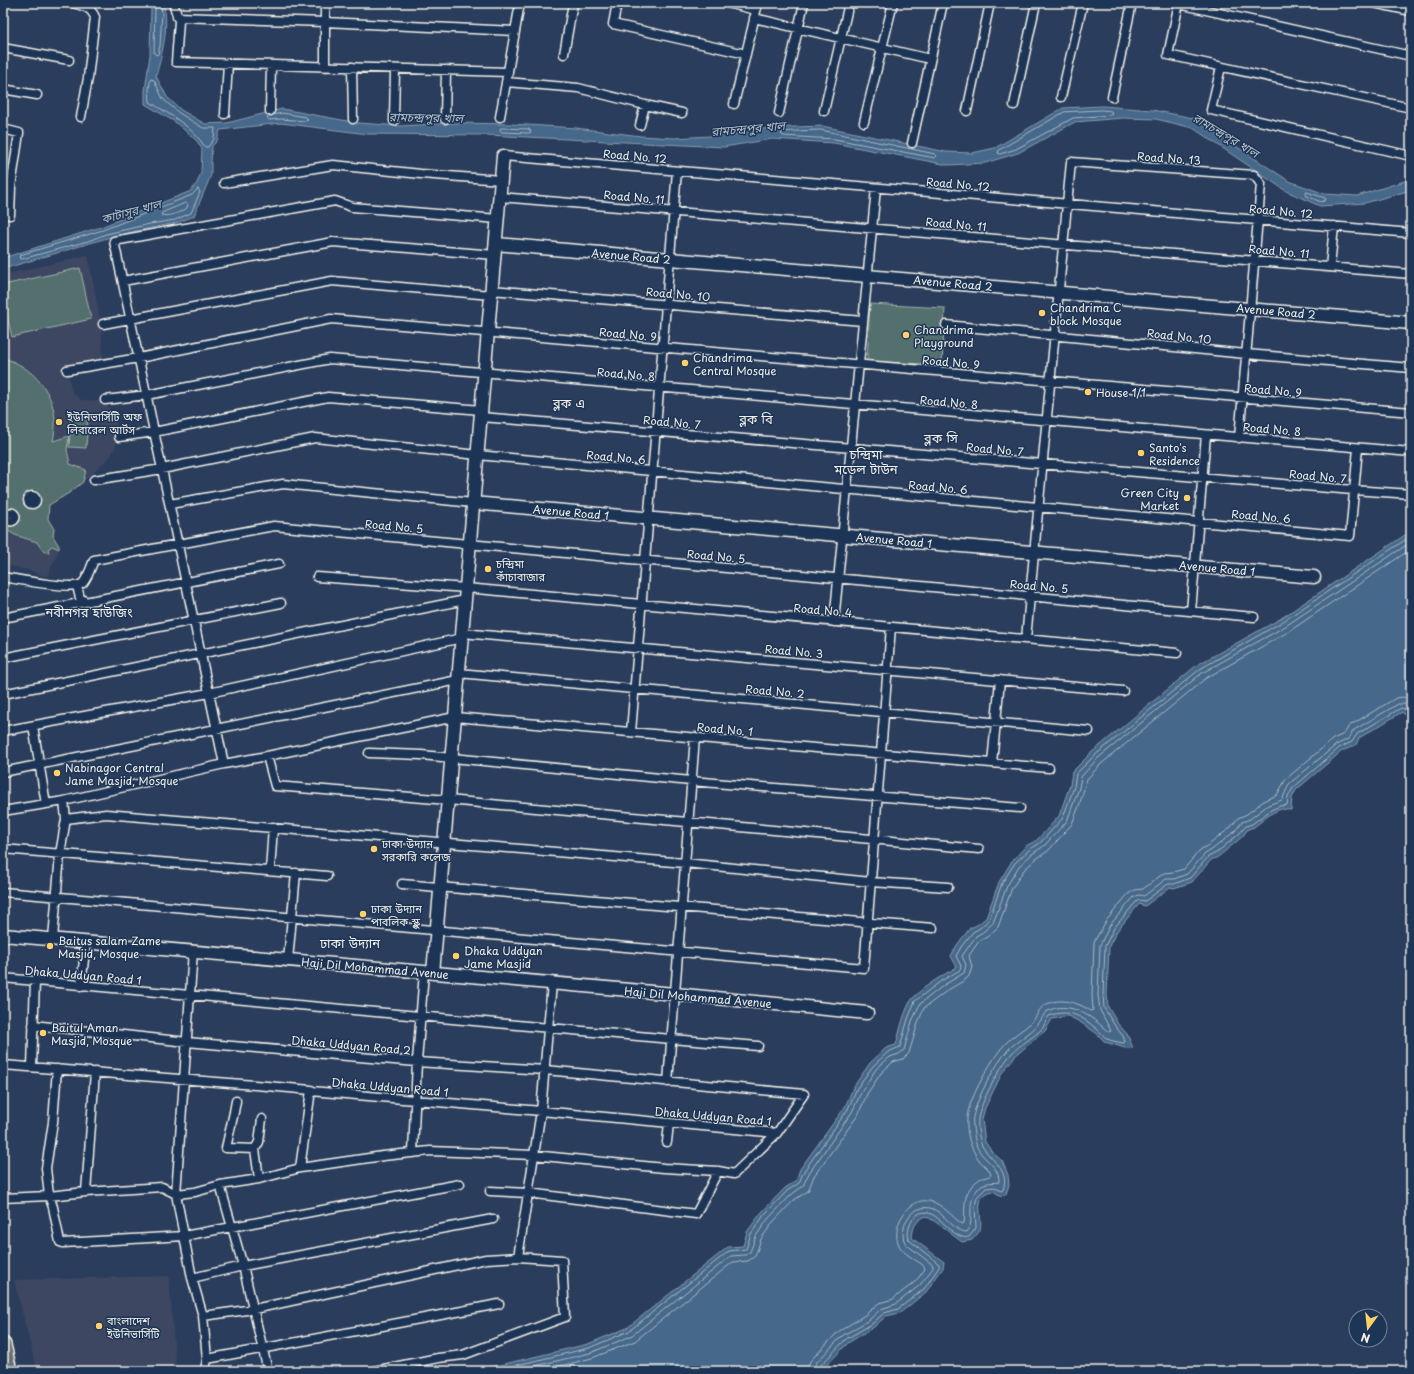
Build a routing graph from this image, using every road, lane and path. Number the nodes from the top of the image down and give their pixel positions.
1 (73, 3) edge
2 (173, 3) edge
3 (325, 3) edge
4 (520, 3) edge
5 (573, 3) edge
6 (617, 3) edge
7 (727, 3) edge
8 (804, 3) edge
9 (849, 3) edge
10 (893, 3) edge
11 (943, 3) edge
12 (990, 3) edge
13 (1036, 3) edge
14 (1083, 3) edge
15 (1132, 3) edge
16 (1374, 3) edge
17 (1179, 4) edge
18 (756, 10) edge
19 (1411, 11) edge
20 (177, 17) junction
21 (325, 22) junction
22 (798, 28) junction
23 (515, 31) junction
24 (841, 38) junction
25 (3, 48) edge
26 (882, 48) junction
27 (564, 54) dead end
28 (746, 54) junction
29 (1411, 56) edge
30 (69, 60) dead end
31 (930, 60) junction
32 (228, 64) junction
33 (271, 65) junction
34 (325, 66) junction
35 (352, 67) junction
36 (1221, 67) junction
37 (395, 69) junction
38 (446, 70) junction
39 (508, 72) junction
40 (506, 82) junction
41 (3, 89) edge
42 (37, 95) dead end
43 (1061, 97) dead end
44 (1112, 97) dead end
45 (734, 104) dead end
46 (645, 105) junction
47 (1014, 105) dead end
48 (1411, 108) edge
49 (270, 111) dead end
50 (824, 111) dead end
51 (967, 111) dead end
52 (682, 113) dead end
53 (779, 113) dead end
54 (225, 114) dead end
55 (80, 116) dead end
56 (500, 117) dead end
57 (353, 119) dead end
58 (445, 119) dead end
59 (394, 121) dead end
60 (864, 122) dead end
61 (640, 125) dead end
62 (3, 129) edge
63 (912, 143) dead end
64 (503, 156) joint
65 (1411, 156) edge
66 (677, 171) junction
67 (501, 180) junction
68 (224, 183) dead end
69 (876, 188) junction
70 (500, 196) junction
71 (1067, 204) junction
72 (674, 211) junction
73 (3, 214) edge
74 (498, 219) junction
75 (1258, 220) junction
76 (1334, 226) junction
77 (872, 228) junction
78 (1411, 233) edge
79 (1063, 244) junction
80 (495, 249) junction
81 (670, 259) junction
82 (1255, 260) junction
83 (1330, 267) junction
84 (1411, 274) edge
85 (867, 276) junction
86 (123, 281) junction
87 (492, 292) junction
88 (1058, 292) junction
89 (666, 304) junction
90 (1250, 309) junction
91 (131, 318) junction
92 (863, 321) junction
93 (1411, 322) edge
94 (103, 324) dead end
95 (946, 325) dead end
96 (488, 333) junction
97 (1054, 335) junction
98 (663, 348) junction
99 (1246, 354) junction
100 (139, 358) junction
101 (859, 365) junction
102 (1411, 368) edge
103 (67, 370) dead end
104 (485, 373) junction
105 (1050, 382) junction
106 (660, 388) junction
107 (147, 395) junction
108 (1242, 398) junction
109 (105, 400) dead end
110 (855, 405) junction
111 (1411, 412) edge
112 (481, 413) junction
113 (1047, 421) junction
114 (154, 432) junction
115 (656, 432) junction
116 (1206, 435) junction
117 (119, 437) dead end
118 (1239, 438) junction
119 (851, 448) junction
120 (1358, 448) junction
121 (1411, 452) edge
122 (478, 455) junction
123 (1043, 464) junction
124 (162, 469) junction
125 (653, 471) junction
126 (1202, 478) junction
127 (94, 480) dead end
128 (847, 489) junction
129 (1353, 490) junction
130 (1411, 494) edge
131 (473, 503) junction
132 (170, 504) junction
133 (1039, 507) junction
134 (649, 518) junction
135 (1198, 522) junction
136 (843, 535) junction
137 (178, 544) junction
138 (470, 544) junction
139 (1034, 552) junction
140 (645, 561) junction
141 (279, 564) dead end
142 (1195, 566) junction
143 (3, 577) edge
144 (317, 577) dead end
145 (1314, 577) dead end
146 (839, 579) junction
147 (186, 582) junction
148 (77, 586) junction
149 (466, 594) junction
150 (1030, 597) junction
151 (84, 601) junction
152 (281, 603) dead end
153 (642, 604) junction
154 (1191, 612) junction
155 (1254, 617) dead end
156 (3, 618) edge
157 (194, 620) junction
158 (834, 622) junction
159 (891, 627) junction
160 (462, 635) junction
161 (1026, 639) junction
162 (638, 648) junction
163 (201, 653) junction
164 (1177, 653) dead end
165 (3, 658) edge
166 (887, 670) junction
167 (458, 676) junction
168 (1000, 680) junction
169 (635, 689) junction
170 (1123, 691) dead end
171 (209, 693) junction
172 (3, 694) edge
173 (884, 712) junction
174 (455, 717) junction
175 (996, 722) junction
176 (33, 726) junction
177 (217, 729) junction
178 (1088, 730) dead end
179 (3, 732) edge
180 (631, 732) junction
181 (695, 737) junction
182 (369, 753) dead end
183 (881, 753) junction
184 (267, 756) junction
185 (451, 758) junction
186 (992, 763) junction
187 (224, 764) junction
188 (40, 765) junction
189 (1049, 768) dead end
190 (3, 772) edge
191 (691, 781) junction
192 (878, 796) junction
193 (448, 800) junction
194 (64, 801) junction
195 (46, 804) junction
196 (1020, 808) dead end
197 (3, 811) edge
198 (66, 819) junction
199 (688, 822) junction
200 (273, 827) junction
201 (874, 840) junction
202 (444, 842) junction
203 (3, 849) edge
204 (979, 849) dead end
205 (60, 854) junction
206 (685, 863) junction
207 (270, 871) junction
208 (296, 873) junction
209 (327, 876) dead end
210 (871, 882) junction
211 (402, 884) dead end
212 (440, 887) junction
213 (948, 887) dead end
214 (3, 892) edge
215 (57, 896) junction
216 (682, 907) junction
217 (292, 917) junction
218 (868, 923) junction
219 (933, 928) dead end
220 (437, 930) junction
221 (3, 934) edge
222 (53, 939) junction
223 (86, 942) junction
224 (193, 951) junction
225 (678, 951) junction
226 (288, 960) junction
227 (429, 973) junction
228 (3, 978) edge
229 (35, 981) junction
230 (552, 984) junction
231 (81, 986) junction
232 (675, 994) junction
233 (190, 996) junction
234 (867, 1013) dead end
235 (421, 1016) junction
236 (33, 1025) junction
237 (547, 1028) junction
238 (671, 1040) junction
239 (187, 1042) junction
240 (758, 1046) dead end
241 (416, 1062) junction
242 (3, 1065) edge
243 (32, 1067) junction
244 (56, 1068) junction
245 (545, 1070) junction
246 (95, 1072) junction
247 (183, 1079) junction
248 (668, 1082) junction
249 (311, 1090) junction
250 (414, 1100) junction
251 (236, 1101) dead end
252 (541, 1111) junction
253 (262, 1119) dead end
254 (669, 1123) junction
255 (777, 1133) junction
256 (667, 1142) dead end
257 (255, 1149) junction
258 (413, 1153) junction
259 (533, 1155) junction
260 (300, 1168) junction
261 (718, 1171) junction
262 (259, 1178) junction
263 (460, 1184) dead end
264 (220, 1185) junction
265 (86, 1192) junction
266 (490, 1192) dead end
267 (528, 1193) junction
268 (176, 1194) junction
269 (49, 1196) junction
270 (3, 1198) edge
271 (493, 1219) dead end
272 (232, 1227) junction
273 (184, 1236) junction
274 (518, 1257) junction
275 (243, 1266) junction
276 (192, 1278) junction
277 (499, 1304) dead end
278 (254, 1309) junction
279 (203, 1316) junction
280 (3, 1345) edge
281 (262, 1348) junction
282 (207, 1359) junction
283 (9, 1371) edge
284 (205, 1371) edge
285 (268, 1371) edge
286 (374, 1371) edge

1 - 55 street
2 - 20 street
3 - 21 street
4 - 23 street
5 - 27 street
6 - 28 street
7 - 18 street
8 - 22 street
9 - 24 street
10 - 26 street
11 - 31 street
12 - 51 street
13 - 47 street
14 - 43 street
15 - 44 street
16 - 19 street
17 - 29 street
17 - 36 street
18 - 22 street
18 - 28 street
20 - 21 street
20 - 32 street
21 - 23 street
21 - 34 street
22 - 24 street
22 - 53 street
23 - 39 street
24 - 26 street
24 - 50 street
25 - 30 street
26 - 31 street
26 - 60 street
28 - 45 street
31 - 63 street
32 - 33 street
32 - 54 street
33 - 34 street
33 - 49 street
34 - 35 street
35 - 37 street
35 - 57 street
36 - 48 street
36 - 65 street
37 - 38 street
37 - 59 street
38 - 39 street
38 - 58 street
39 - 40 street
40 - 46 street
40 - 56 street
41 - 42 street
46 - 52 street
46 - 61 street
62 - 73 street
64 - 66 street, Road No. 12
64 - 67 street
66 - 69 street, Road No. 12
66 - 72 street
67 - 68 street
67 - 70 street
69 - 71 street, Road No. 12
69 - 77 street
70 - 72 street, Road No. 11
70 - 74 street
71 - 75 street, Road No. 12
71 - 75 street, Road No. 13
71 - 79 street
72 - 77 street, Road No. 11
72 - 81 street
74 - 80 street
74 - 86 street
75 - 76 street, Road No. 12
75 - 82 street
76 - 78 street, Road No. 12
76 - 83 street
77 - 79 street, Road No. 11
77 - 85 street
79 - 82 street, Road No. 11
79 - 88 street
80 - 81 street, Avenue Road 2
80 - 86 street
80 - 87 street
81 - 85 street, Avenue Road 2
81 - 89 street
82 - 83 street, Road No. 11
82 - 90 street
83 - 84 street, Road No. 11
85 - 88 street, Avenue Road 2
85 - 92 street
86 - 91 street
87 - 89 street, Road No. 10
87 - 91 street, Road No. 10
87 - 96 street
88 - 90 street, Avenue Road 2
88 - 97 street
89 - 92 street, Road No. 10
89 - 98 street
90 - 93 street, Avenue Road 2
90 - 99 street
91 - 94 street, Road No. 10
91 - 100 street
92 - 101 street
95 - 97 street, Road No. 10
96 - 98 street, Road No. 9
96 - 100 street, Road No. 9
96 - 104 street
97 - 99 street, Road No. 10
97 - 105 street
98 - 101 street, Road No. 9
98 - 106 street
99 - 102 street, Road No. 10
99 - 108 street
100 - 103 street, Road No. 9
100 - 107 street
101 - 105 street, Road No. 9
101 - 110 street
104 - 106 street, Road No. 8
104 - 107 street, Road No. 8
104 - 112 street
105 - 108 street, Road No. 9
105 - 113 street
106 - 110 street, Road No. 8
106 - 115 street
107 - 109 street, Road No. 8
107 - 114 street
108 - 111 street, Road No. 9
108 - 118 street
110 - 113 street, Road No. 8
110 - 119 street
112 - 114 street, Road No. 7
112 - 115 street, Road No. 7
112 - 122 street
113 - 116 street, Road No. 8
113 - 123 street
114 - 117 street, Road No. 7
114 - 124 street
115 - 119 street, Road No. 7
115 - 125 street
116 - 118 street, Road No. 8
116 - 126 street
118 - 120 street, Road No. 8
119 - 123 street, Road No. 7
119 - 128 street
120 - 121 street, Road No. 8
120 - 129 street
122 - 124 street, Road No. 6
122 - 125 street, Road No. 6
122 - 131 street
123 - 126 street, Road No. 7
123 - 133 street
124 - 127 street, Road No. 6
124 - 132 street
125 - 128 street, Road No. 6
125 - 134 street
126 - 129 street, Road No. 7
126 - 135 street
128 - 133 street, Road No. 6
128 - 136 street
129 - 130 street, Road No. 7
129 - 135 street, Road No. 6
131 - 132 street
131 - 134 street, Avenue Road 1
131 - 138 street
132 - 137 street
133 - 135 street, Road No. 6
133 - 139 street
134 - 136 street, Avenue Road 1
134 - 140 street
135 - 142 street
136 - 139 street, Avenue Road 1
136 - 146 street
137 - 138 street, Road No. 5
137 - 147 street
137 - 148 street, Road No. 5
138 - 140 street, Road No. 5
138 - 149 street
139 - 142 street, Avenue Road 1
139 - 150 street
140 - 146 street, Road No. 5
140 - 153 street
141 - 147 street
142 - 145 street, Avenue Road 1
142 - 154 street
143 - 148 street
144 - 149 street, Road No. 4
146 - 150 street, Road No. 5
146 - 158 street
147 - 151 street
147 - 157 street
148 - 151 street
149 - 153 street, Road No. 4
149 - 160 street
149 - 163 street
150 - 154 street, Road No. 5
150 - 161 street
151 - 156 street
152 - 157 street
153 - 158 street, Road No. 4
153 - 162 street
154 - 155 street, Road No. 5
157 - 163 street
157 - 165 street
158 - 159 street, Road No. 4
159 - 161 street, Road No. 4
159 - 166 street
160 - 162 street, Road No. 3
160 - 167 street
160 - 171 street, Road No. 3
161 - 164 street, Road No. 4
162 - 166 street, Road No. 3
162 - 169 street
163 - 171 street
163 - 172 street
166 - 168 street, Road No. 3
166 - 173 street
167 - 169 street, Road No. 2
167 - 174 street
167 - 177 street, Road No. 2
168 - 170 street, Road No. 3
168 - 175 street
169 - 173 street, Road No. 2
169 - 180 street
171 - 176 street, Road No. 3
171 - 177 street
173 - 175 street, Road No. 2
173 - 183 street
174 - 180 street, Road No. 1
174 - 184 street, Road No. 1
174 - 185 street
175 - 178 street, Road No. 2
175 - 186 street
176 - 179 street, Road No. 3
176 - 188 street
177 - 187 street
177 - 188 street, Road No. 2
180 - 181 street, Road No. 1
181 - 183 street, Road No. 1
181 - 191 street
182 - 185 street
183 - 186 street, Road No. 1
183 - 192 street
184 - 187 street, Road No. 1
184 - 193 street
185 - 191 street
185 - 193 street
186 - 189 street, Road No. 1
187 - 194 street, Road No. 1
188 - 190 street, Road No. 2
188 - 195 street
191 - 192 street
191 - 199 street
192 - 196 street
192 - 201 street
193 - 199 street
193 - 202 street
194 - 195 street, Road No. 1
194 - 198 street
195 - 197 street, Road No. 1
198 - 200 street
198 - 205 street
199 - 201 street
199 - 206 street
200 - 202 street
200 - 207 street
201 - 204 street
201 - 210 street
202 - 206 street
202 - 212 street
203 - 205 street
205 - 207 street
205 - 215 street
206 - 210 street
206 - 216 street
207 - 208 street
208 - 209 street
208 - 217 street
210 - 213 street
210 - 218 street
211 - 212 street
212 - 216 street
212 - 220 street
214 - 215 street
215 - 217 street
215 - 222 street
216 - 218 street
216 - 225 street
217 - 220 street
217 - 226 street
218 - 219 street
218 - 225 street
220 - 225 street
220 - 227 street
221 - 222 street, Haji Dil Mohammad Avenue
222 - 223 street, Haji Dil Mohammad Avenue
223 - 224 street, Haji Dil Mohammad Avenue
223 - 231 street
224 - 226 street, Haji Dil Mohammad Avenue
224 - 233 street
225 - 232 street
226 - 227 street, Haji Dil Mohammad Avenue
227 - 230 street, Haji Dil Mohammad Avenue
227 - 235 street
228 - 229 street, Dhaka Uddyan Road 1
229 - 231 street, Dhaka Uddyan Road 1
229 - 236 street
230 - 232 street, Haji Dil Mohammad Avenue
230 - 237 street
231 - 233 street, Dhaka Uddyan Road 1
232 - 234 street, Haji Dil Mohammad Avenue
232 - 238 street
233 - 235 street, Dhaka Uddyan Road 1
233 - 239 street
235 - 237 street, Dhaka Uddyan Road 1
235 - 241 street
236 - 239 street, Dhaka Uddyan Road 2
236 - 243 street
237 - 238 street, Dhaka Uddyan Road 1
237 - 245 street
238 - 240 street, Dhaka Uddyan Road 1
238 - 248 street
239 - 241 street, Dhaka Uddyan Road 2
239 - 247 street
241 - 245 street, Dhaka Uddyan Road 2
241 - 250 street
242 - 243 street, Dhaka Uddyan Road 1
243 - 244 street, Dhaka Uddyan Road 1
244 - 246 street, Dhaka Uddyan Road 1
244 - 269 street
245 - 248 street, Dhaka Uddyan Road 2
245 - 252 street
246 - 247 street, Dhaka Uddyan Road 1
246 - 265 street
247 - 249 street, Dhaka Uddyan Road 1
247 - 268 street
248 - 255 street, Dhaka Uddyan Road 2
249 - 250 street, Dhaka Uddyan Road 1
249 - 260 street
250 - 252 street, Dhaka Uddyan Road 1
250 - 258 street
251 - 257 street
252 - 254 street, Dhaka Uddyan Road 1
252 - 259 street
253 - 257 street
254 - 255 street, Dhaka Uddyan Road 1
254 - 256 street
255 - 261 street
257 - 262 street
258 - 259 street
258 - 260 street
259 - 261 street
259 - 267 street
260 - 262 street
261 - 267 street
262 - 264 street
263 - 272 street
264 - 268 street
264 - 272 street
265 - 268 street
265 - 269 street
266 - 267 street
267 - 274 street
268 - 273 street
269 - 270 street
269 - 273 street
271 - 275 street
272 - 273 street
272 - 275 street
273 - 276 street
274 - 278 street
274 - 286 street
275 - 276 street
275 - 278 street
276 - 279 street
277 - 281 street
278 - 279 street
278 - 281 street
279 - 282 street
280 - 283 highway
281 - 282 street
281 - 285 street
282 - 284 street

